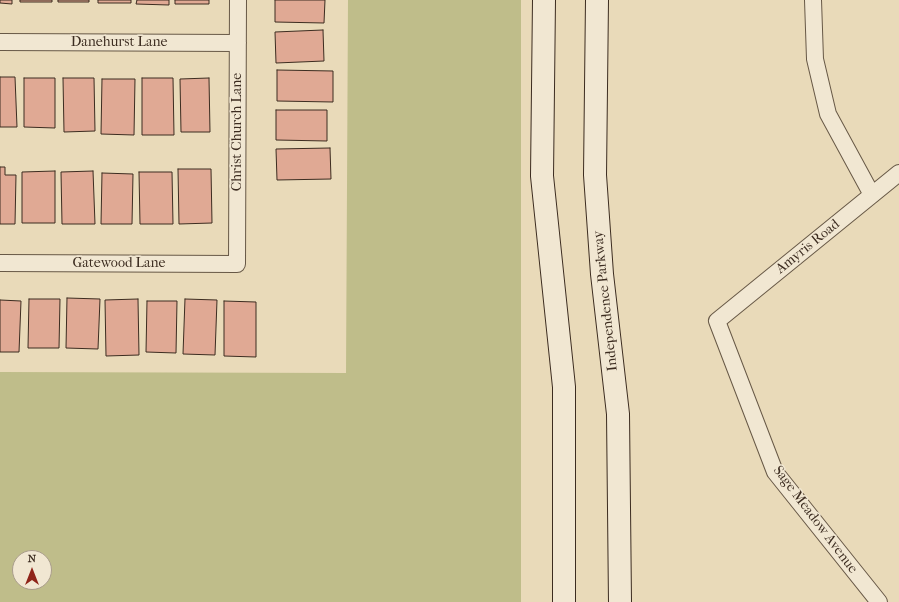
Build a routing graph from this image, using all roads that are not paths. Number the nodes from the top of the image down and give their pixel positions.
1 (238, 0) edge
2 (544, 0) edge
3 (597, 0) edge
4 (813, 0) edge
5 (0, 42) edge
6 (238, 43) junction
7 (899, 173) edge
8 (872, 195) junction
9 (0, 263) edge
10 (237, 264) joint
11 (717, 321) joint
12 (564, 602) edge
13 (620, 602) edge
14 (879, 602) edge

1 - 6 street, Christ Church Lane
2 - 12 main road
3 - 13 main road, Independence Parkway
4 - 8 street
5 - 6 street, Danehurst Lane
6 - 10 street, Christ Church Lane
7 - 8 street, Amyris Road
8 - 11 street, Amyris Road
9 - 10 street, Gatewood Lane
11 - 14 street, Sage Meadow Avenue

